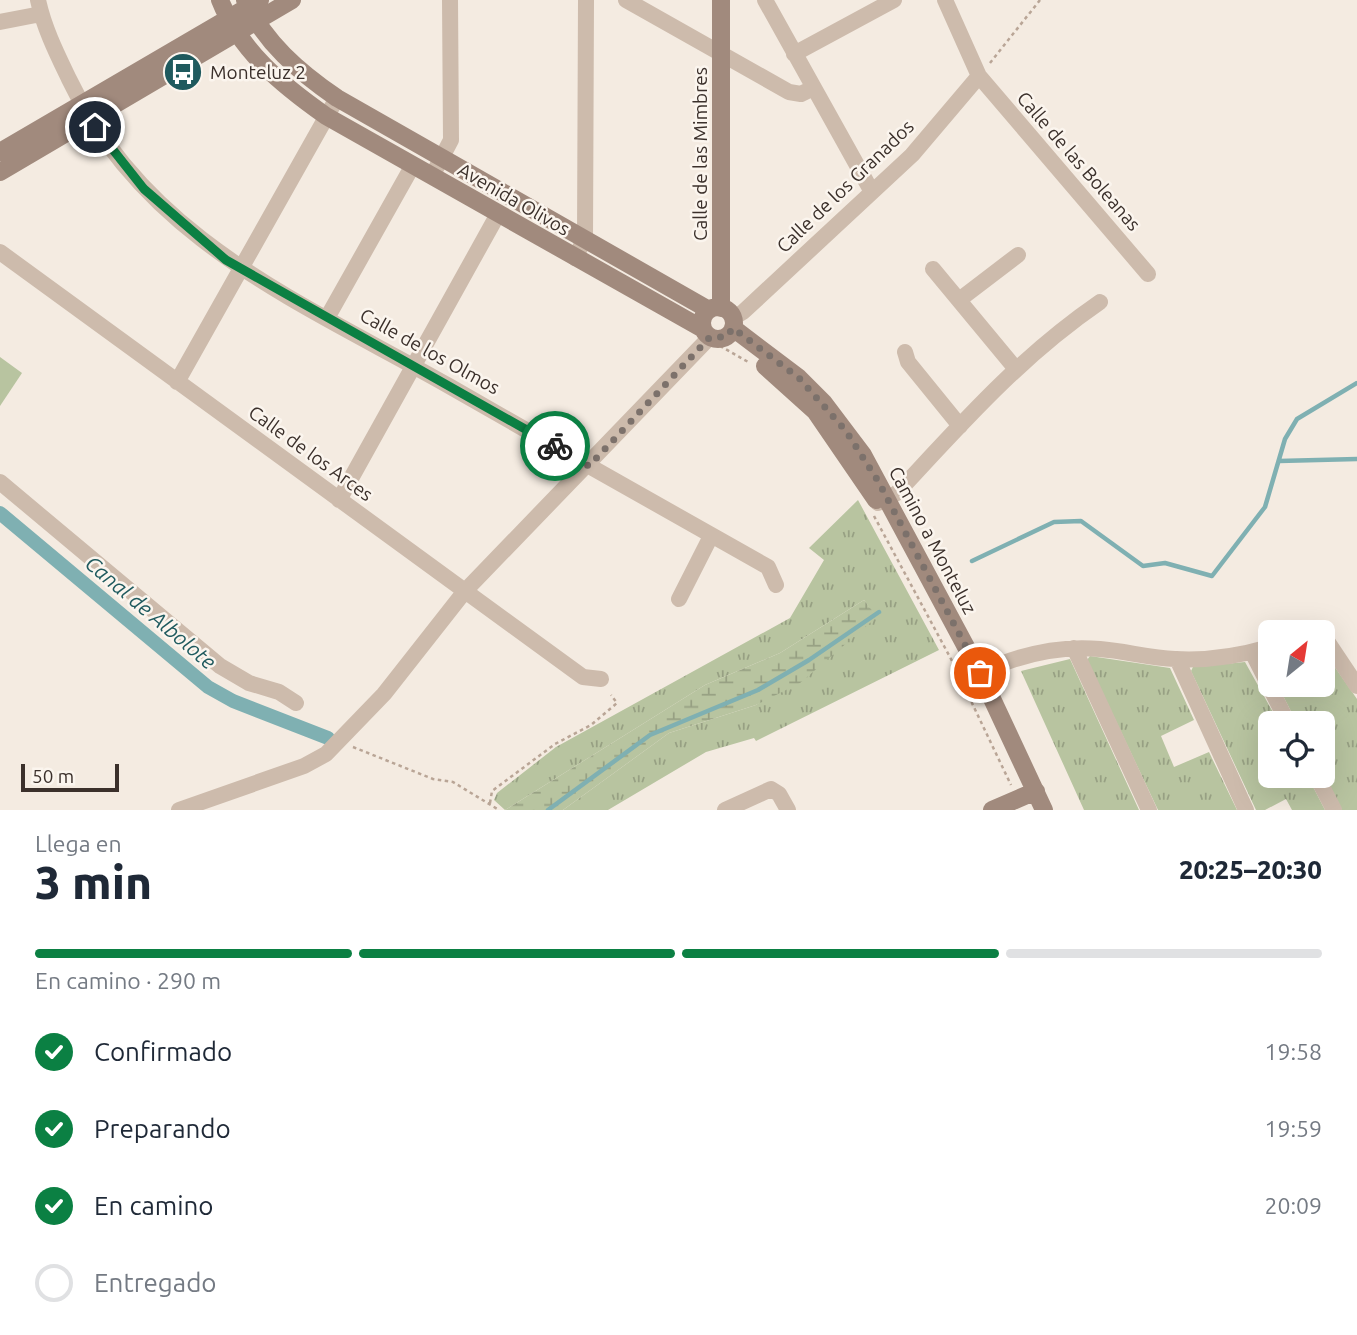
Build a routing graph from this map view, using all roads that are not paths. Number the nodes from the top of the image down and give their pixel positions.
1 (220, 0) edge
2 (292, 0) edge
3 (450, 0) edge
4 (586, 0) edge
5 (626, 0) edge
6 (721, 0) edge
7 (765, 0) edge
8 (894, 0) edge
9 (945, 0) edge
10 (40, 7) edge
11 (252, 7) edge
12 (0, 22) edge
13 (232, 26) junction
14 (722, 53) junction
15 (794, 54) junction
16 (979, 76) junction
17 (813, 88) junction
18 (337, 98) junction
19 (85, 112) junction
20 (326, 116) junction
21 (0, 152) edge
22 (443, 159) junction
23 (413, 165) junction
24 (0, 172) edge
25 (432, 176) junction
26 (872, 192) junction
27 (498, 214) junction
28 (585, 238) junction
29 (0, 252) edge
30 (1018, 255) dead end
31 (575, 258) junction
32 (240, 269) junction
33 (933, 269) dead end
34 (1148, 274) dead end
35 (959, 300) junction
36 (1100, 302) dead end
37 (327, 318) junction
38 (719, 324) junction
39 (905, 352) dead end
40 (413, 365) junction
41 (1015, 368) junction
42 (177, 382) junction
43 (960, 426) junction
44 (589, 466) junction
45 (0, 482) edge
46 (339, 500) junction
47 (879, 505) junction
48 (711, 536) junction
49 (776, 584) dead end
50 (466, 591) junction
51 (678, 599) dead end
52 (1074, 648) junction
53 (1258, 650) edge
54 (1252, 652) junction
55 (1335, 653) edge
56 (1177, 659) junction
57 (980, 673) junction
58 (601, 679) dead end
59 (1357, 686) edge
60 (296, 704) dead end
61 (1282, 711) edge
62 (1322, 788) edge
63 (1027, 796) edge
64 (179, 810) edge
65 (724, 810) edge
66 (788, 810) edge
67 (992, 810) edge
68 (1044, 810) edge
69 (1149, 810) edge
70 (1247, 810) edge
71 (1334, 810) edge

1 - 13 street, Avenida Olivos
2 - 11 street
3 - 22 street
4 - 28 street
5 - 14 street
6 - 14 street, Calle de las Mimbres
7 - 15 street
8 - 15 street
9 - 16 street, Calle de las Boleanas
10 - 12 street
10 - 19 street, Calle de los Olmos
11 - 13 street
11 - 18 street, Avenida Olivos
13 - 19 street
13 - 20 street, Avenida Olivos
14 - 17 street
14 - 38 street, Calle de las Mimbres
15 - 17 street
16 - 26 street, Calle de los Granados
16 - 34 street, Calle de las Boleanas
17 - 26 street
18 - 20 street
18 - 22 street, Avenida Olivos
19 - 21 street
19 - 24 street
19 - 32 street, Calle de los Olmos
20 - 23 street, Avenida Olivos
20 - 32 street
22 - 25 street, Avenida Olivos
22 - 28 street, Avenida Olivos
23 - 25 street, Avenida Olivos
23 - 37 street
25 - 27 street, Avenida Olivos
26 - 38 street, Calle de los Granados
27 - 31 street, Avenida Olivos
27 - 40 street
28 - 31 street, Avenida Olivos
28 - 38 street, Avenida Olivos
29 - 42 street, Calle de los Arces
30 - 35 street
31 - 38 street, Avenida Olivos
32 - 37 street, Calle de los Olmos
32 - 42 street
33 - 35 street
35 - 41 street
36 - 41 street
37 - 40 street, Calle de los Olmos
38 - 44 street, Calle de los Granados
38 - 47 street, Camino a Monteluz
39 - 43 street
40 - 44 street, Calle de los Olmos
40 - 46 street
41 - 43 street
42 - 46 street, Calle de los Arces
43 - 47 street
44 - 48 street, Calle de los Olmos
44 - 50 street, Calle de los Granados
45 - 60 street
46 - 50 street, Calle de los Arces
47 - 57 street, Camino a Monteluz
47 - 63 street, Camino a Monteluz
48 - 49 street, Calle de los Olmos
48 - 51 street
50 - 58 street, Calle de los Arces
50 - 64 street, Calle de los Granados
52 - 56 street
52 - 57 street
52 - 69 street
53 - 54 street
54 - 56 street
54 - 61 street
55 - 59 street
56 - 70 street
57 - 63 street, Camino a Monteluz
62 - 71 street
63 - 67 street
63 - 68 street, Camino a Monteluz
65 - 66 street

